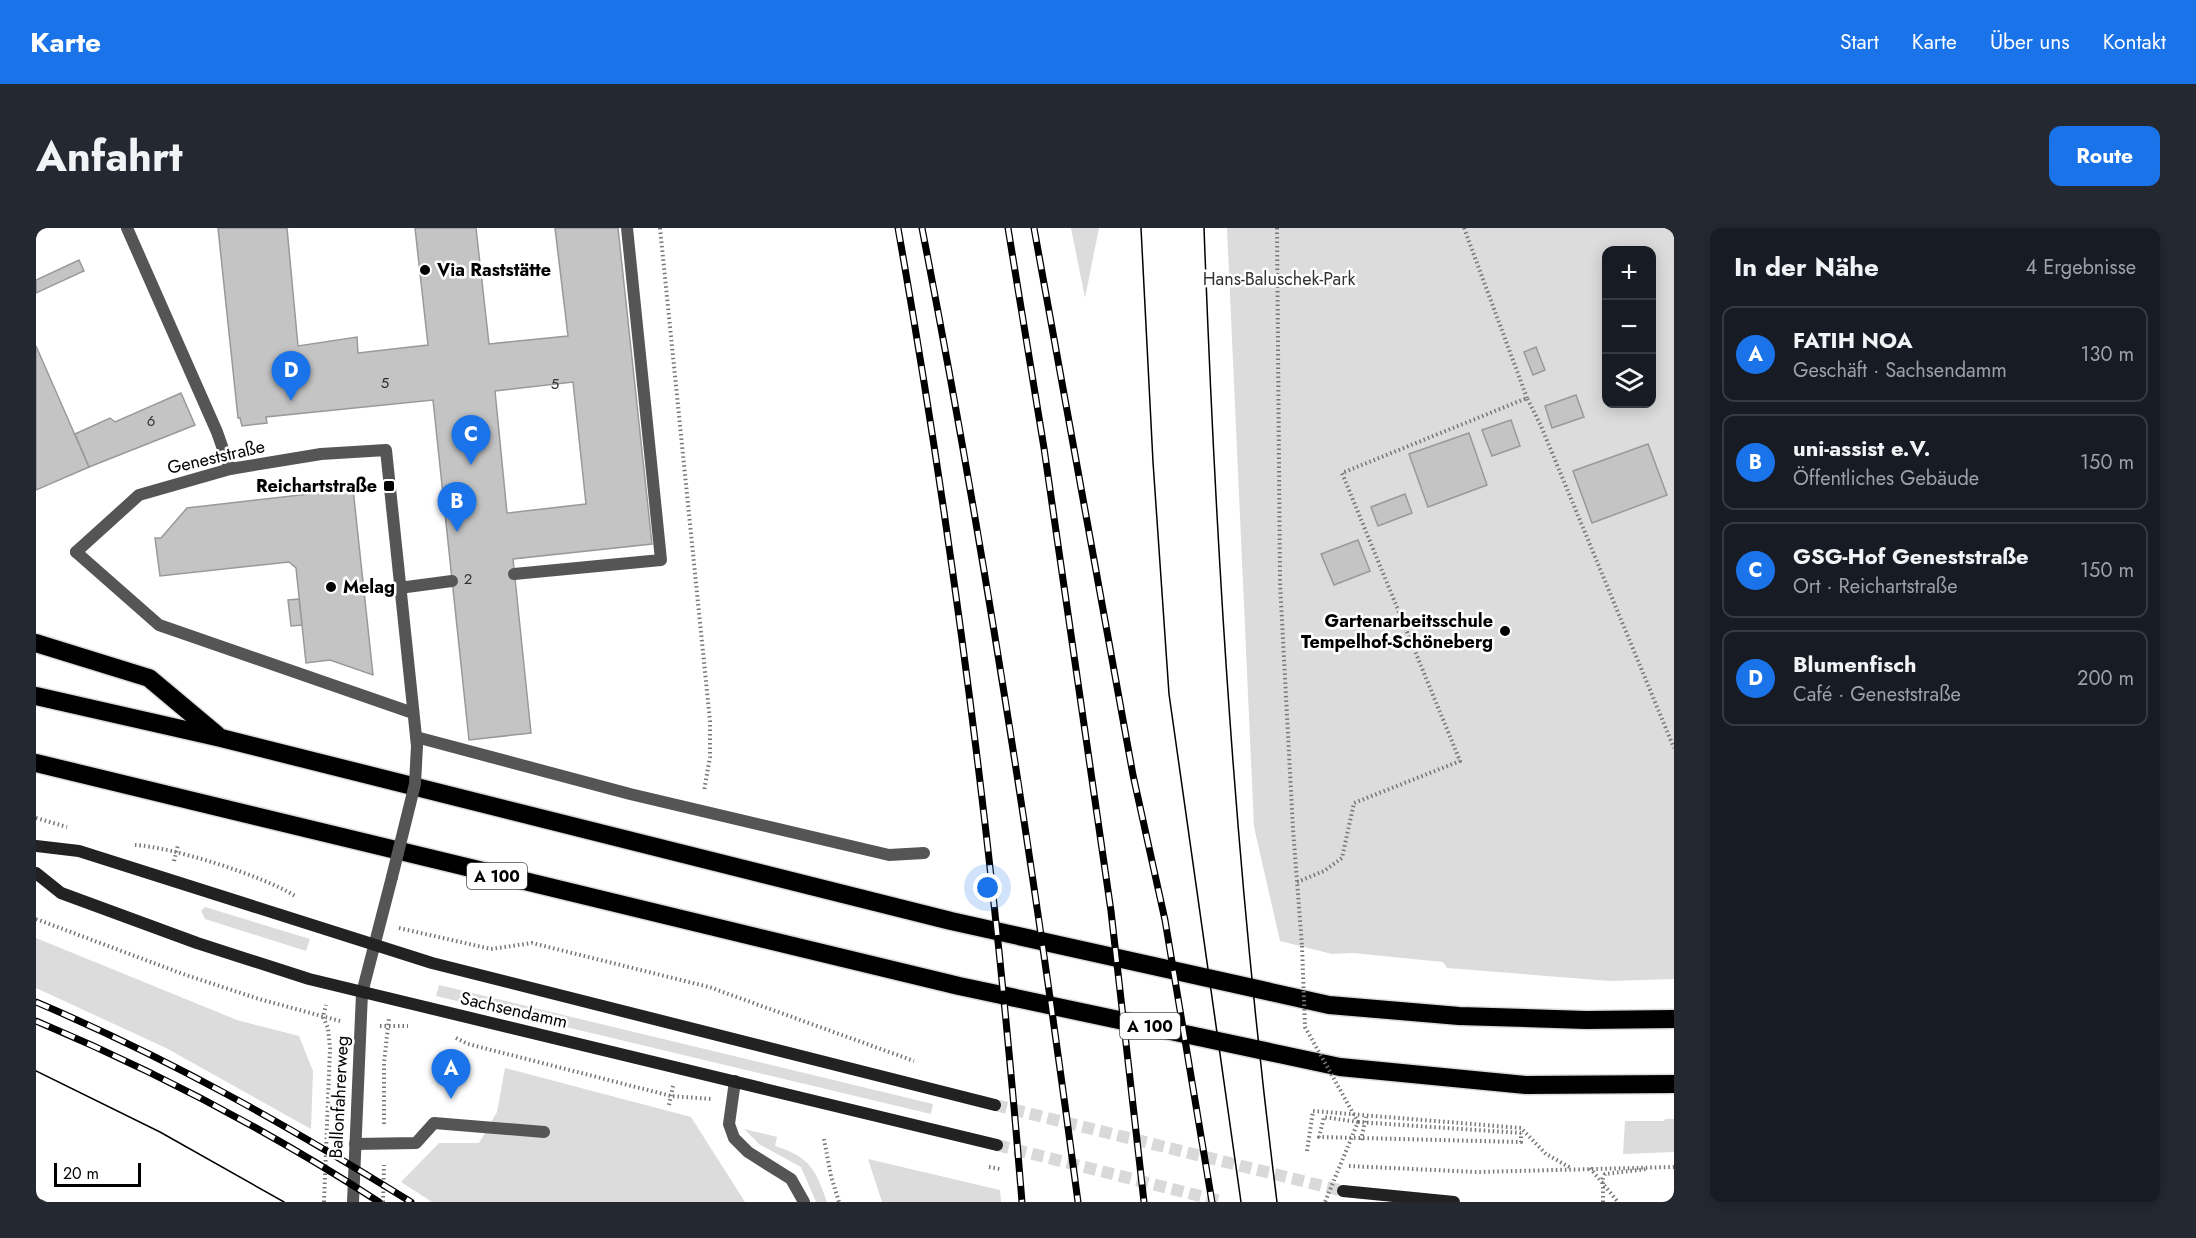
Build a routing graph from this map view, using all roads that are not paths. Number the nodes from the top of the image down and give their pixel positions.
1 (127, 228) edge
2 (627, 228) edge
3 (230, 469) junction
4 (514, 574) dead end
5 (452, 580) dead end
6 (399, 588) junction
7 (36, 643) edge
8 (36, 696) edge
9 (413, 714) junction
10 (221, 738) junction
11 (416, 742) junction
12 (36, 763) edge
13 (36, 846) edge
14 (924, 854) dead end
15 (36, 873) edge
16 (375, 946) junction
17 (363, 993) junction
18 (1674, 1019) edge
19 (735, 1081) junction
20 (1674, 1084) edge
21 (995, 1105) tunnel mouth
22 (544, 1132) dead end
23 (355, 1144) junction
24 (997, 1145) tunnel mouth
25 (1343, 1191) tunnel mouth
26 (354, 1202) edge
27 (804, 1202) edge
28 (1454, 1202) edge

1 - 3 street
2 - 4 street
3 - 6 street, Geneststraße
3 - 9 street, Geneststraße
5 - 6 street
6 - 9 street
7 - 10 highway
8 - 10 highway
9 - 11 street
10 - 18 highway
11 - 14 street
11 - 16 street, bridge
12 - 20 highway, A 100
13 - 16 main road, Sachsendamm
15 - 17 main road, Sachsendamm
16 - 17 street
16 - 21 main road, Sachsendamm
17 - 19 main road, Sachsendamm
17 - 23 street, Ballonfahrerweg
19 - 24 main road, Sachsendamm
19 - 27 street
22 - 23 street
23 - 26 street, Ballonfahrerweg
25 - 28 main road

